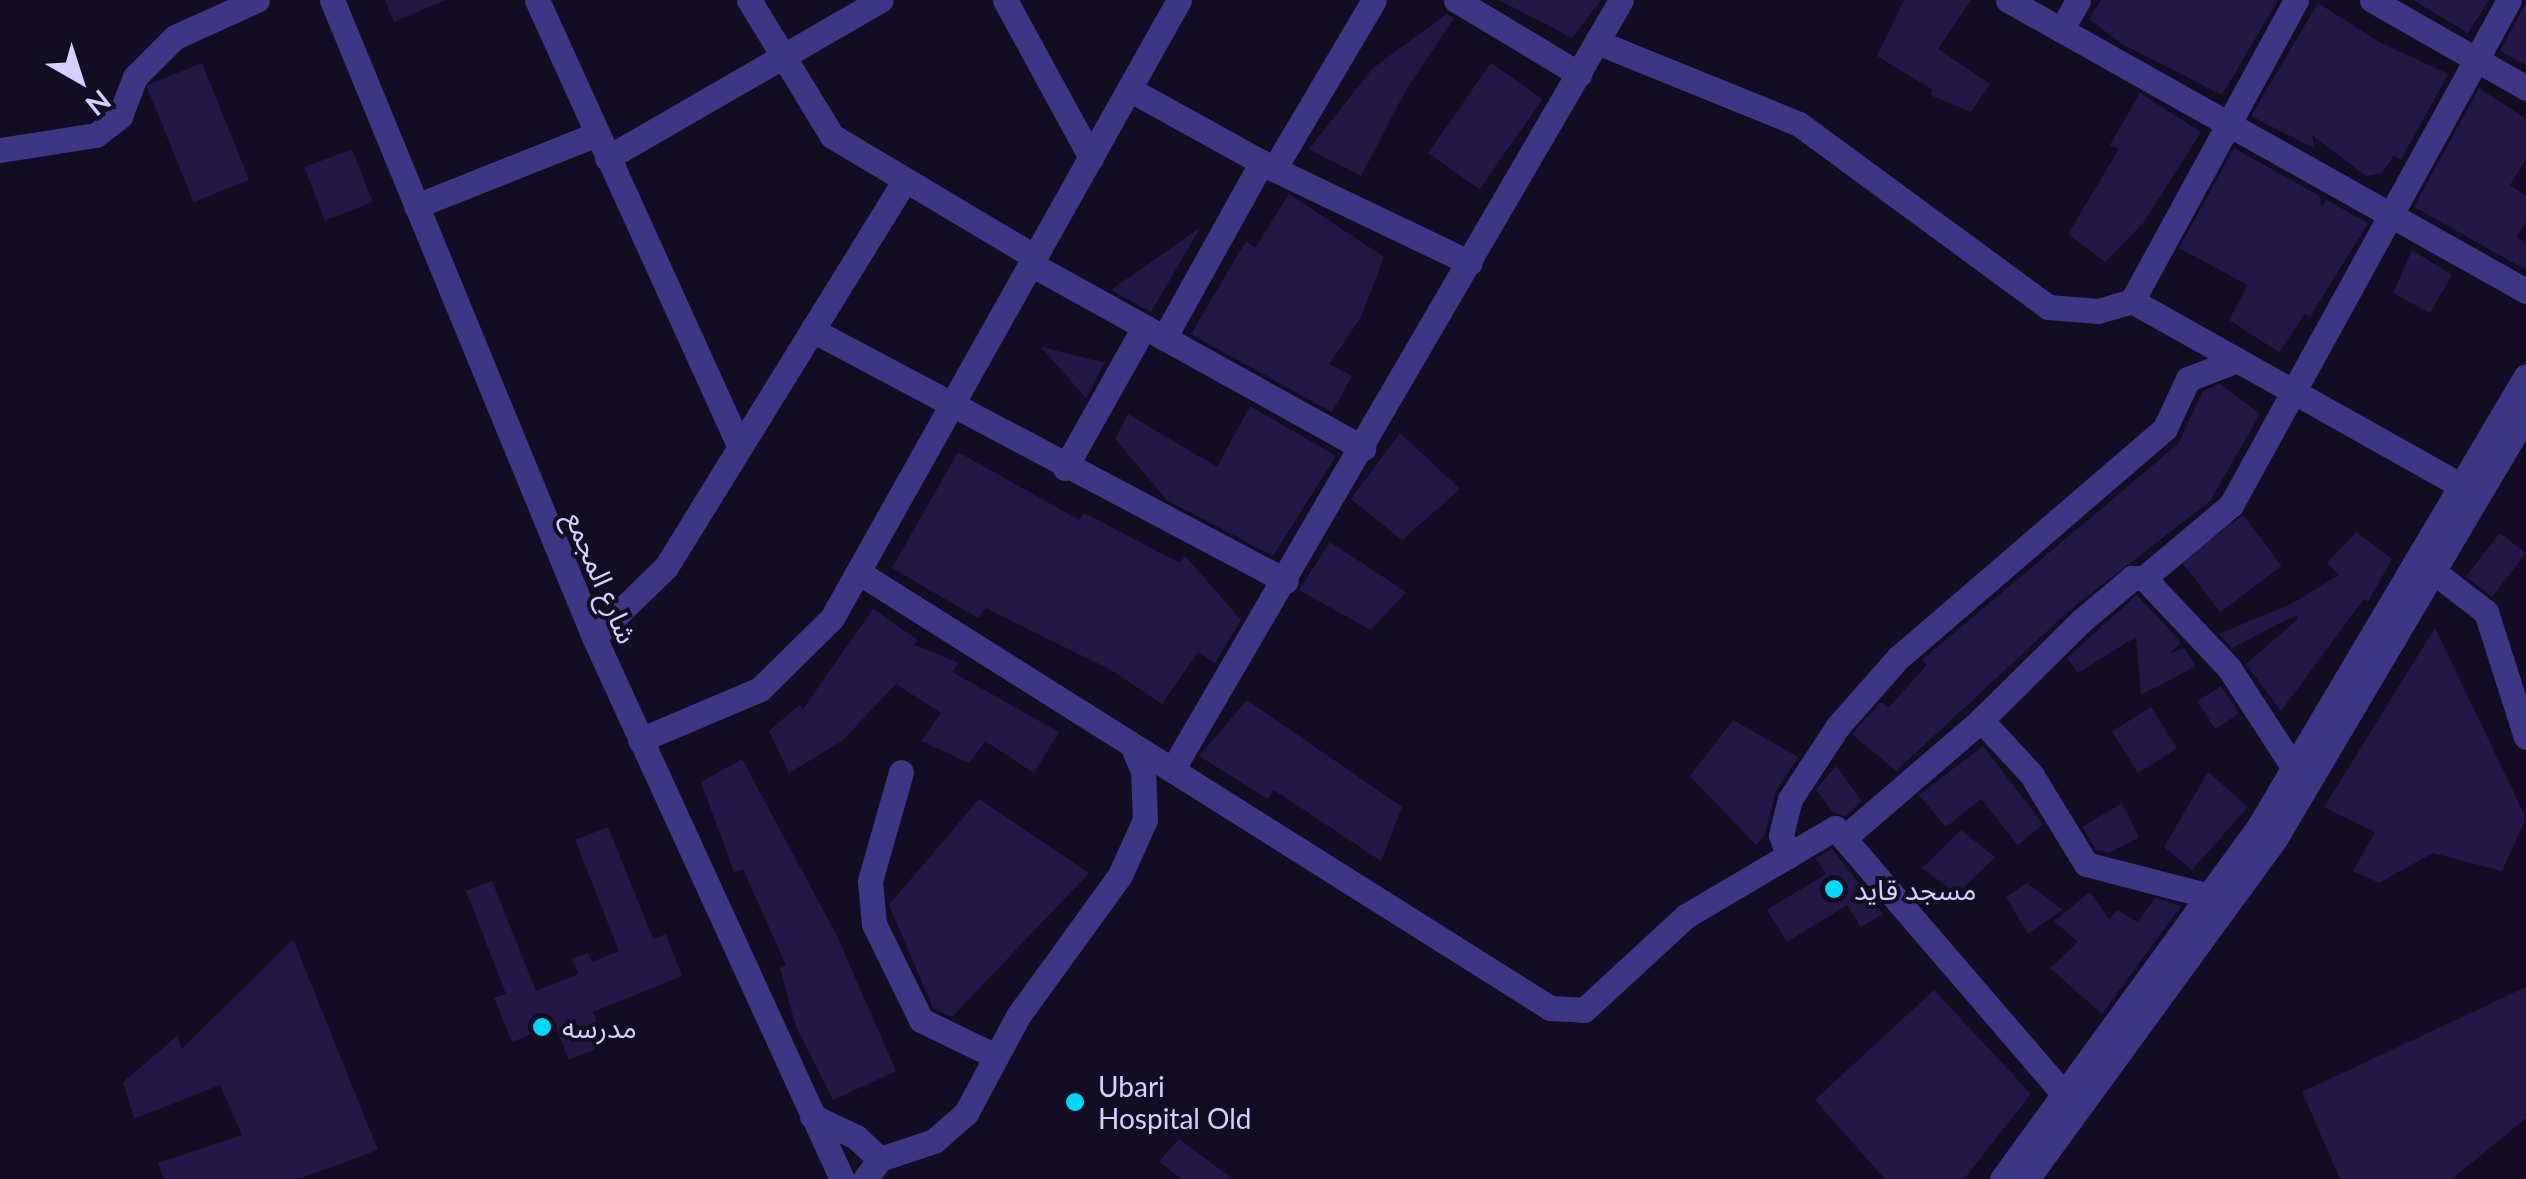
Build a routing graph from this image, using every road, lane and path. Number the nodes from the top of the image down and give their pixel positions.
1 (257, 0) edge
2 (332, 0) edge
3 (537, 0) edge
4 (749, 0) edge
5 (881, 0) edge
6 (1005, 0) edge
7 (1180, 0) edge
8 (1374, 0) edge
9 (1456, 0) edge
10 (1621, 0) edge
11 (2008, 0) edge
12 (2078, 0) edge
13 (2296, 0) edge
14 (2372, 0) edge
15 (2509, 0) edge
16 (2061, 30) junction
17 (1597, 42) junction
18 (783, 56) junction
19 (2476, 59) junction
20 (1579, 74) junction
21 (2526, 88) edge
22 (1130, 89) junction
23 (2228, 124) junction
24 (602, 146) junction
25 (0, 150) edge
26 (1091, 158) junction
27 (1268, 165) junction
28 (905, 180) junction
29 (416, 206) junction
30 (2388, 214) junction
31 (1033, 261) junction
32 (1470, 262) junction
33 (2526, 292) edge
34 (2132, 301) junction
35 (812, 330) junction
36 (1154, 333) junction
37 (2237, 360) junction
38 (2526, 376) edge
39 (2290, 390) junction
40 (950, 408) junction
41 (2526, 415) edge
42 (740, 447) junction
43 (1364, 448) junction
44 (1065, 468) junction
45 (2461, 486) junction
46 (858, 572) junction
47 (2434, 572) junction
48 (2144, 578) junction
49 (1286, 582) junction
50 (594, 637) junction
51 (1981, 720) junction
52 (2526, 737) edge
53 (640, 740) junction
54 (1133, 748) junction
55 (2294, 768) junction
56 (1172, 770) junction
57 (902, 772) dead end
58 (1844, 838) junction
59 (1788, 856) junction
60 (2210, 896) junction
61 (996, 1056) junction
62 (2065, 1096) junction
63 (812, 1116) junction
64 (873, 1169) edge
65 (834, 1176) edge
66 (2002, 1179) edge
67 (2027, 1179) edge

1 - 25 street
2 - 29 street, شارع المجمع
3 - 24 street
4 - 18 street
5 - 18 street
6 - 26 street
7 - 22 street
8 - 27 street
9 - 20 street
10 - 17 street
11 - 16 street
12 - 16 street
13 - 23 street
14 - 19 street
15 - 19 street
16 - 23 street
17 - 20 street
17 - 34 street
18 - 24 street
18 - 28 street
19 - 21 street
19 - 30 street
20 - 32 street
22 - 26 street
22 - 27 street
23 - 30 street
23 - 34 street
24 - 29 street
24 - 42 street
26 - 31 street
27 - 32 street
27 - 36 street
28 - 31 street
28 - 35 street
29 - 50 street, شارع المجمع
30 - 33 street
30 - 39 street
31 - 36 street
31 - 40 street
32 - 43 street
34 - 37 street
35 - 40 street
35 - 42 street
36 - 43 street
36 - 44 street
37 - 39 street
37 - 59 street
38 - 45 street
39 - 45 street
39 - 48 street
40 - 44 street
40 - 46 street
41 - 47 street
42 - 50 street
43 - 49 street
44 - 49 street
45 - 55 street
46 - 53 street
46 - 54 street
47 - 52 street
47 - 67 street
48 - 51 street
48 - 55 street
49 - 56 street
50 - 53 street, شارع المجمع
51 - 58 street
51 - 60 street
53 - 63 street, شارع المجمع
54 - 56 street
54 - 61 street
55 - 60 street
56 - 59 street
57 - 61 street
58 - 59 street
58 - 62 street
60 - 62 street
61 - 64 street
62 - 66 street
63 - 64 street
63 - 65 street, شارع المجمع

